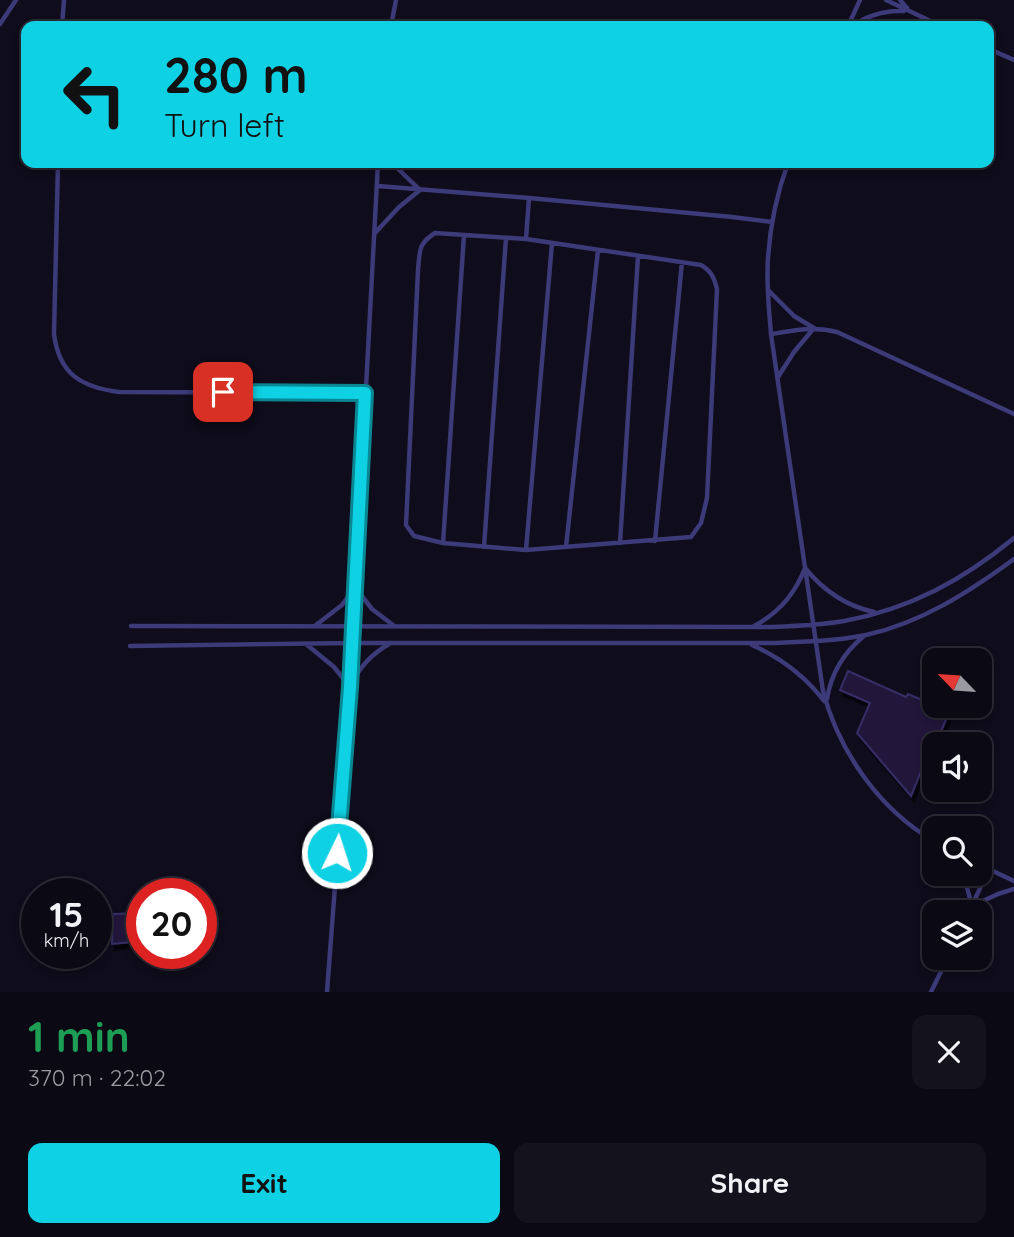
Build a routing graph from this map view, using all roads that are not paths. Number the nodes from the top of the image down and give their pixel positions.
1 (16, 0) edge
2 (64, 0) edge
3 (396, 0) edge
4 (860, 0) edge
5 (886, 0) edge
6 (900, 0) edge
7 (909, 11) junction
8 (62, 21) edge
9 (392, 21) edge
10 (852, 21) edge
11 (859, 21) edge
12 (931, 21) edge
13 (0, 24) edge
14 (994, 50) edge
15 (1014, 60) edge
16 (58, 168) edge
17 (378, 168) edge
18 (396, 168) edge
19 (787, 168) edge
20 (378, 186) junction
21 (420, 190) junction
22 (529, 198) junction
23 (772, 222) junction
24 (375, 234) junction
25 (464, 235) junction
26 (506, 238) junction
27 (526, 239) junction
28 (552, 243) junction
29 (598, 250) junction
30 (638, 256) junction
31 (682, 262) junction
32 (768, 290) junction
33 (814, 328) junction
34 (771, 334) junction
35 (778, 378) junction
36 (365, 393) junction
37 (1014, 414) edge
38 (1014, 538) edge
39 (655, 541) junction
40 (443, 543) junction
41 (620, 543) junction
42 (484, 547) junction
43 (566, 547) junction
44 (526, 550) junction
45 (1014, 559) edge
46 (805, 568) junction
47 (355, 587) junction
48 (878, 613) junction
49 (814, 625) junction
50 (131, 626) dead end
51 (315, 626) junction
52 (353, 626) junction
53 (394, 626) junction
54 (752, 627) junction
55 (866, 635) junction
56 (816, 642) junction
57 (306, 643) junction
58 (352, 643) junction
59 (391, 643) junction
60 (748, 643) junction
61 (130, 646) dead end
62 (350, 687) junction
63 (826, 704) junction
64 (922, 834) edge
65 (992, 870) edge
66 (1014, 881) edge
67 (1014, 889) edge
68 (984, 900) edge
69 (942, 970) edge
70 (327, 992) edge
71 (931, 992) edge

1 - 13 lane
2 - 8 lane
3 - 9 lane
4 - 10 lane
5 - 7 lane
6 - 7 lane
7 - 11 lane
7 - 12 lane
14 - 15 lane
16 - 36 lane
17 - 20 lane
18 - 21 lane
19 - 23 lane
20 - 21 lane
20 - 24 lane
21 - 22 lane
21 - 24 lane
22 - 23 lane
22 - 27 lane
23 - 32 lane
24 - 36 lane
25 - 26 lane
25 - 40 lane
25 - 40 lane
26 - 27 lane
26 - 42 lane
27 - 28 lane
28 - 29 lane
28 - 44 lane
29 - 30 lane
29 - 43 lane
30 - 31 lane
30 - 41 lane
31 - 39 lane
31 - 39 lane
32 - 33 lane
32 - 34 lane
33 - 34 lane
33 - 35 lane
33 - 37 lane
34 - 35 lane
35 - 46 lane
36 - 47 lane
38 - 48 lane
39 - 41 lane
40 - 42 lane
41 - 43 lane
42 - 44 lane
43 - 44 lane
45 - 55 lane
46 - 48 lane
46 - 49 lane
46 - 54 lane
47 - 51 lane
47 - 52 lane
47 - 53 lane
48 - 49 lane
49 - 54 lane
49 - 56 lane
50 - 51 lane
51 - 52 lane
52 - 53 lane
52 - 58 lane
53 - 54 lane
55 - 56 lane
55 - 63 lane
56 - 60 lane
56 - 63 lane
57 - 58 lane
57 - 61 lane
57 - 62 lane
58 - 59 lane
58 - 62 lane
59 - 60 lane
59 - 62 lane
60 - 63 lane
62 - 70 lane
63 - 64 lane
65 - 66 lane
67 - 68 lane
69 - 71 lane

